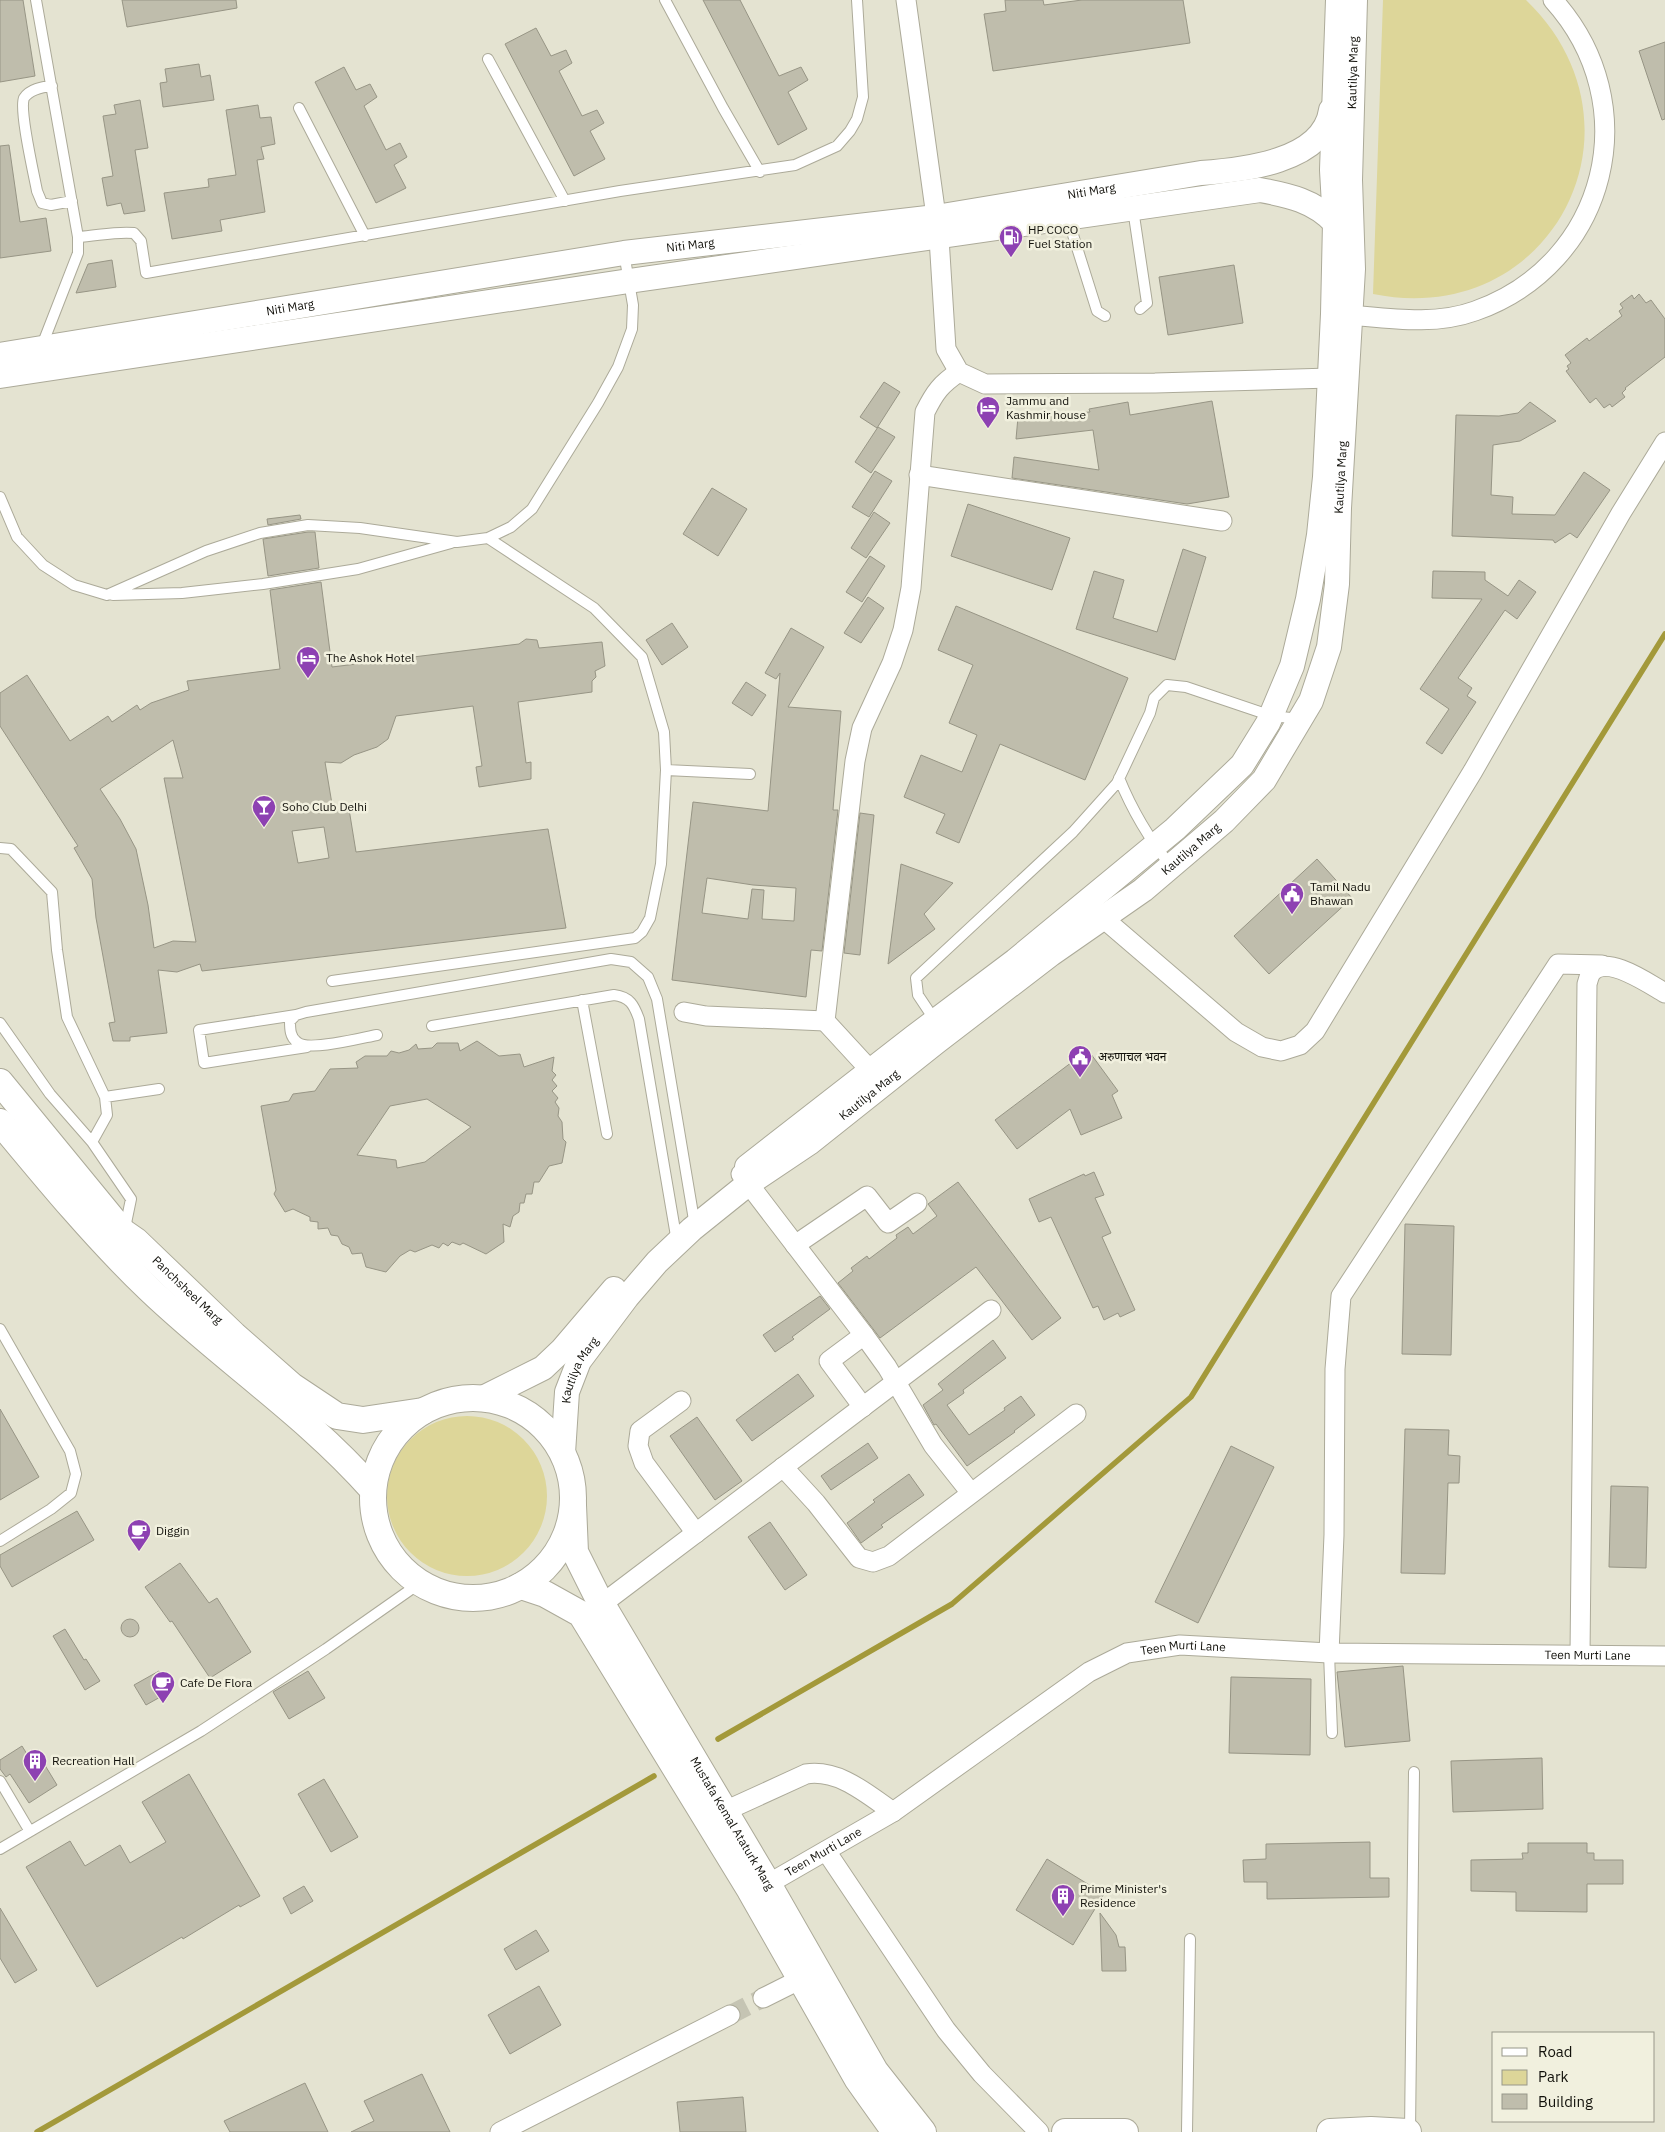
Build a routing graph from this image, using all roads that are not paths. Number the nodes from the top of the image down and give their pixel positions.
1 (36, 0) edge
2 (665, 0) edge
3 (858, 0) edge
4 (906, 0) edge
5 (1338, 0) edge
6 (1355, 0) edge
7 (1553, 0) edge
8 (488, 59) dead end
9 (1335, 83) junction
10 (52, 86) junction
11 (299, 108) dead end
12 (760, 172) junction
13 (72, 201) junction
14 (565, 201) junction
15 (1134, 209) junction
16 (1068, 219) junction
17 (1336, 223) junction
18 (938, 227) junction
19 (365, 236) junction
20 (78, 237) junction
21 (624, 253) junction
22 (629, 281) junction
23 (1140, 309) dead end
24 (1342, 314) junction
25 (1106, 316) dead end
26 (40, 349) junction
27 (0, 355) edge
28 (959, 372) junction
29 (0, 376) edge
30 (1330, 378) junction
31 (1665, 442) edge
32 (919, 475) junction
33 (0, 498) edge
34 (1222, 521) dead end
35 (488, 538) junction
36 (457, 542) junction
37 (106, 595) junction
38 (1272, 716) junction
39 (1300, 719) junction
40 (666, 770) junction
41 (750, 774) dead end
42 (1119, 778) junction
43 (1155, 846) junction
44 (0, 848) edge
45 (1171, 866) junction
46 (1103, 918) junction
47 (1602, 966) junction
48 (332, 980) dead end
49 (1665, 993) edge
50 (582, 1000) junction
51 (684, 1012) dead end
52 (296, 1015) junction
53 (825, 1022) junction
54 (0, 1023) edge
55 (432, 1026) dead end
56 (940, 1028) junction
57 (377, 1035) dead end
58 (310, 1047) junction
59 (871, 1071) junction
60 (0, 1082) edge
61 (159, 1090) dead end
62 (105, 1097) junction
63 (0, 1122) edge
64 (607, 1134) dead end
65 (92, 1142) junction
66 (744, 1179) junction
67 (917, 1203) dead end
68 (685, 1227) junction
69 (124, 1232) junction
70 (795, 1246) junction
71 (991, 1310) dead end
72 (0, 1329) edge
73 (864, 1335) junction
74 (896, 1383) junction
75 (483, 1398) junction
76 (681, 1401) dead end
77 (863, 1407) junction
78 (423, 1410) junction
79 (1076, 1414) dead end
80 (563, 1453) junction
81 (783, 1467) junction
82 (373, 1490) junction
83 (971, 1493) junction
84 (573, 1505) junction
85 (696, 1532) junction
86 (0, 1541) edge
87 (420, 1583) junction
88 (521, 1586) junction
89 (602, 1604) junction
90 (1329, 1653) junction
91 (1580, 1655) junction
92 (1665, 1656) edge
93 (1332, 1733) dead end
94 (1414, 1772) dead end
95 (0, 1781) edge
96 (725, 1811) junction
97 (893, 1812) junction
98 (29, 1830) junction
99 (0, 1849) edge
100 (826, 1851) junction
101 (768, 1884) junction
102 (1190, 1938) dead end
103 (801, 1979) junction
104 (763, 1998) tunnel mouth
105 (730, 2015) tunnel mouth
106 (500, 2132) edge
107 (895, 2132) edge
108 (923, 2132) edge
109 (1039, 2132) edge
110 (1065, 2132) edge
111 (1125, 2132) edge
112 (1187, 2132) edge
113 (1330, 2132) edge
114 (1409, 2132) edge

1 - 10 lane
2 - 12 lane
3 - 12 lane
4 - 18 street
5 - 9 street, Kautilya Marg
6 - 24 street, Kautilya Marg
7 - 24 street
8 - 14 lane
9 - 17 street, Kautilya Marg
9 - 18 street, Niti Marg
10 - 13 lane
10 - 13 lane
11 - 19 lane
12 - 14 lane
13 - 20 lane
14 - 19 lane
15 - 16 street, Niti Marg
15 - 17 street, Niti Marg
15 - 23 lane
16 - 18 street, Niti Marg
16 - 25 lane
17 - 24 street, Kautilya Marg
18 - 21 street, Niti Marg
18 - 22 street, Niti Marg
18 - 28 street
19 - 20 lane
20 - 26 lane
21 - 22 lane
21 - 26 street, Niti Marg
22 - 29 street, Niti Marg
22 - 35 lane
24 - 30 street, Kautilya Marg
24 - 39 street, Kautilya Marg
26 - 27 street, Niti Marg
28 - 30 street
28 - 32 street
30 - 38 street, Kautilya Marg
31 - 46 street
32 - 34 street
32 - 53 street
33 - 37 lane
35 - 36 lane
35 - 40 lane
36 - 37 lane
36 - 37 lane
38 - 39 lane
38 - 42 lane
38 - 43 street, Kautilya Marg
39 - 45 street, Kautilya Marg
40 - 41 lane
40 - 48 lane
42 - 43 lane
42 - 56 lane
43 - 45 lane
43 - 56 street, Kautilya Marg
44 - 62 lane
45 - 46 street, Kautilya Marg
46 - 56 street, Kautilya Marg
47 - 49 street
47 - 90 street
47 - 91 street
50 - 55 lane
50 - 64 lane
50 - 68 lane
51 - 53 street
52 - 58 lane
52 - 58 lane
52 - 68 lane
53 - 59 street
54 - 65 lane
56 - 59 street, Kautilya Marg
56 - 66 street, Kautilya Marg
57 - 58 lane
59 - 66 street, Kautilya Marg
60 - 69 main road, Panchsheel Marg
61 - 62 lane
62 - 65 lane
63 - 82 main road, Panchsheel Marg
65 - 69 lane
66 - 68 street, Kautilya Marg
66 - 70 street
67 - 70 street
68 - 75 street, Kautilya Marg
68 - 80 street, Kautilya Marg
69 - 78 main road, Panchsheel Marg
70 - 73 street
71 - 74 street
72 - 86 lane
73 - 74 street
73 - 77 street
74 - 77 street
74 - 83 street
75 - 78 main road, Mustafa Kemal Ataturk Marg
75 - 80 main road, Mustafa Kemal Ataturk Marg
76 - 85 street
77 - 81 street
78 - 82 main road
79 - 83 street
80 - 84 main road, Mustafa Kemal Ataturk Marg
81 - 83 street
81 - 85 street
82 - 87 main road
84 - 88 main road
84 - 89 main road, Mustafa Kemal Ataturk Marg
85 - 89 street
87 - 88 main road
87 - 98 lane
88 - 103 main road, Mustafa Kemal Ataturk Marg
89 - 96 main road, Mustafa Kemal Ataturk Marg
90 - 91 street, Teen Murti Lane
90 - 93 lane
90 - 97 street, Teen Murti Lane
91 - 92 street, Teen Murti Lane
94 - 114 lane
95 - 98 lane
96 - 97 street
96 - 101 main road, Mustafa Kemal Ataturk Marg
97 - 100 street, Teen Murti Lane
98 - 99 lane
100 - 101 street, Teen Murti Lane
100 - 109 street
101 - 108 main road, Mustafa Kemal Ataturk Marg
102 - 112 lane
103 - 104 street
103 - 107 main road, Mustafa Kemal Ataturk Marg
105 - 106 street
110 - 111 main road
113 - 114 main road

